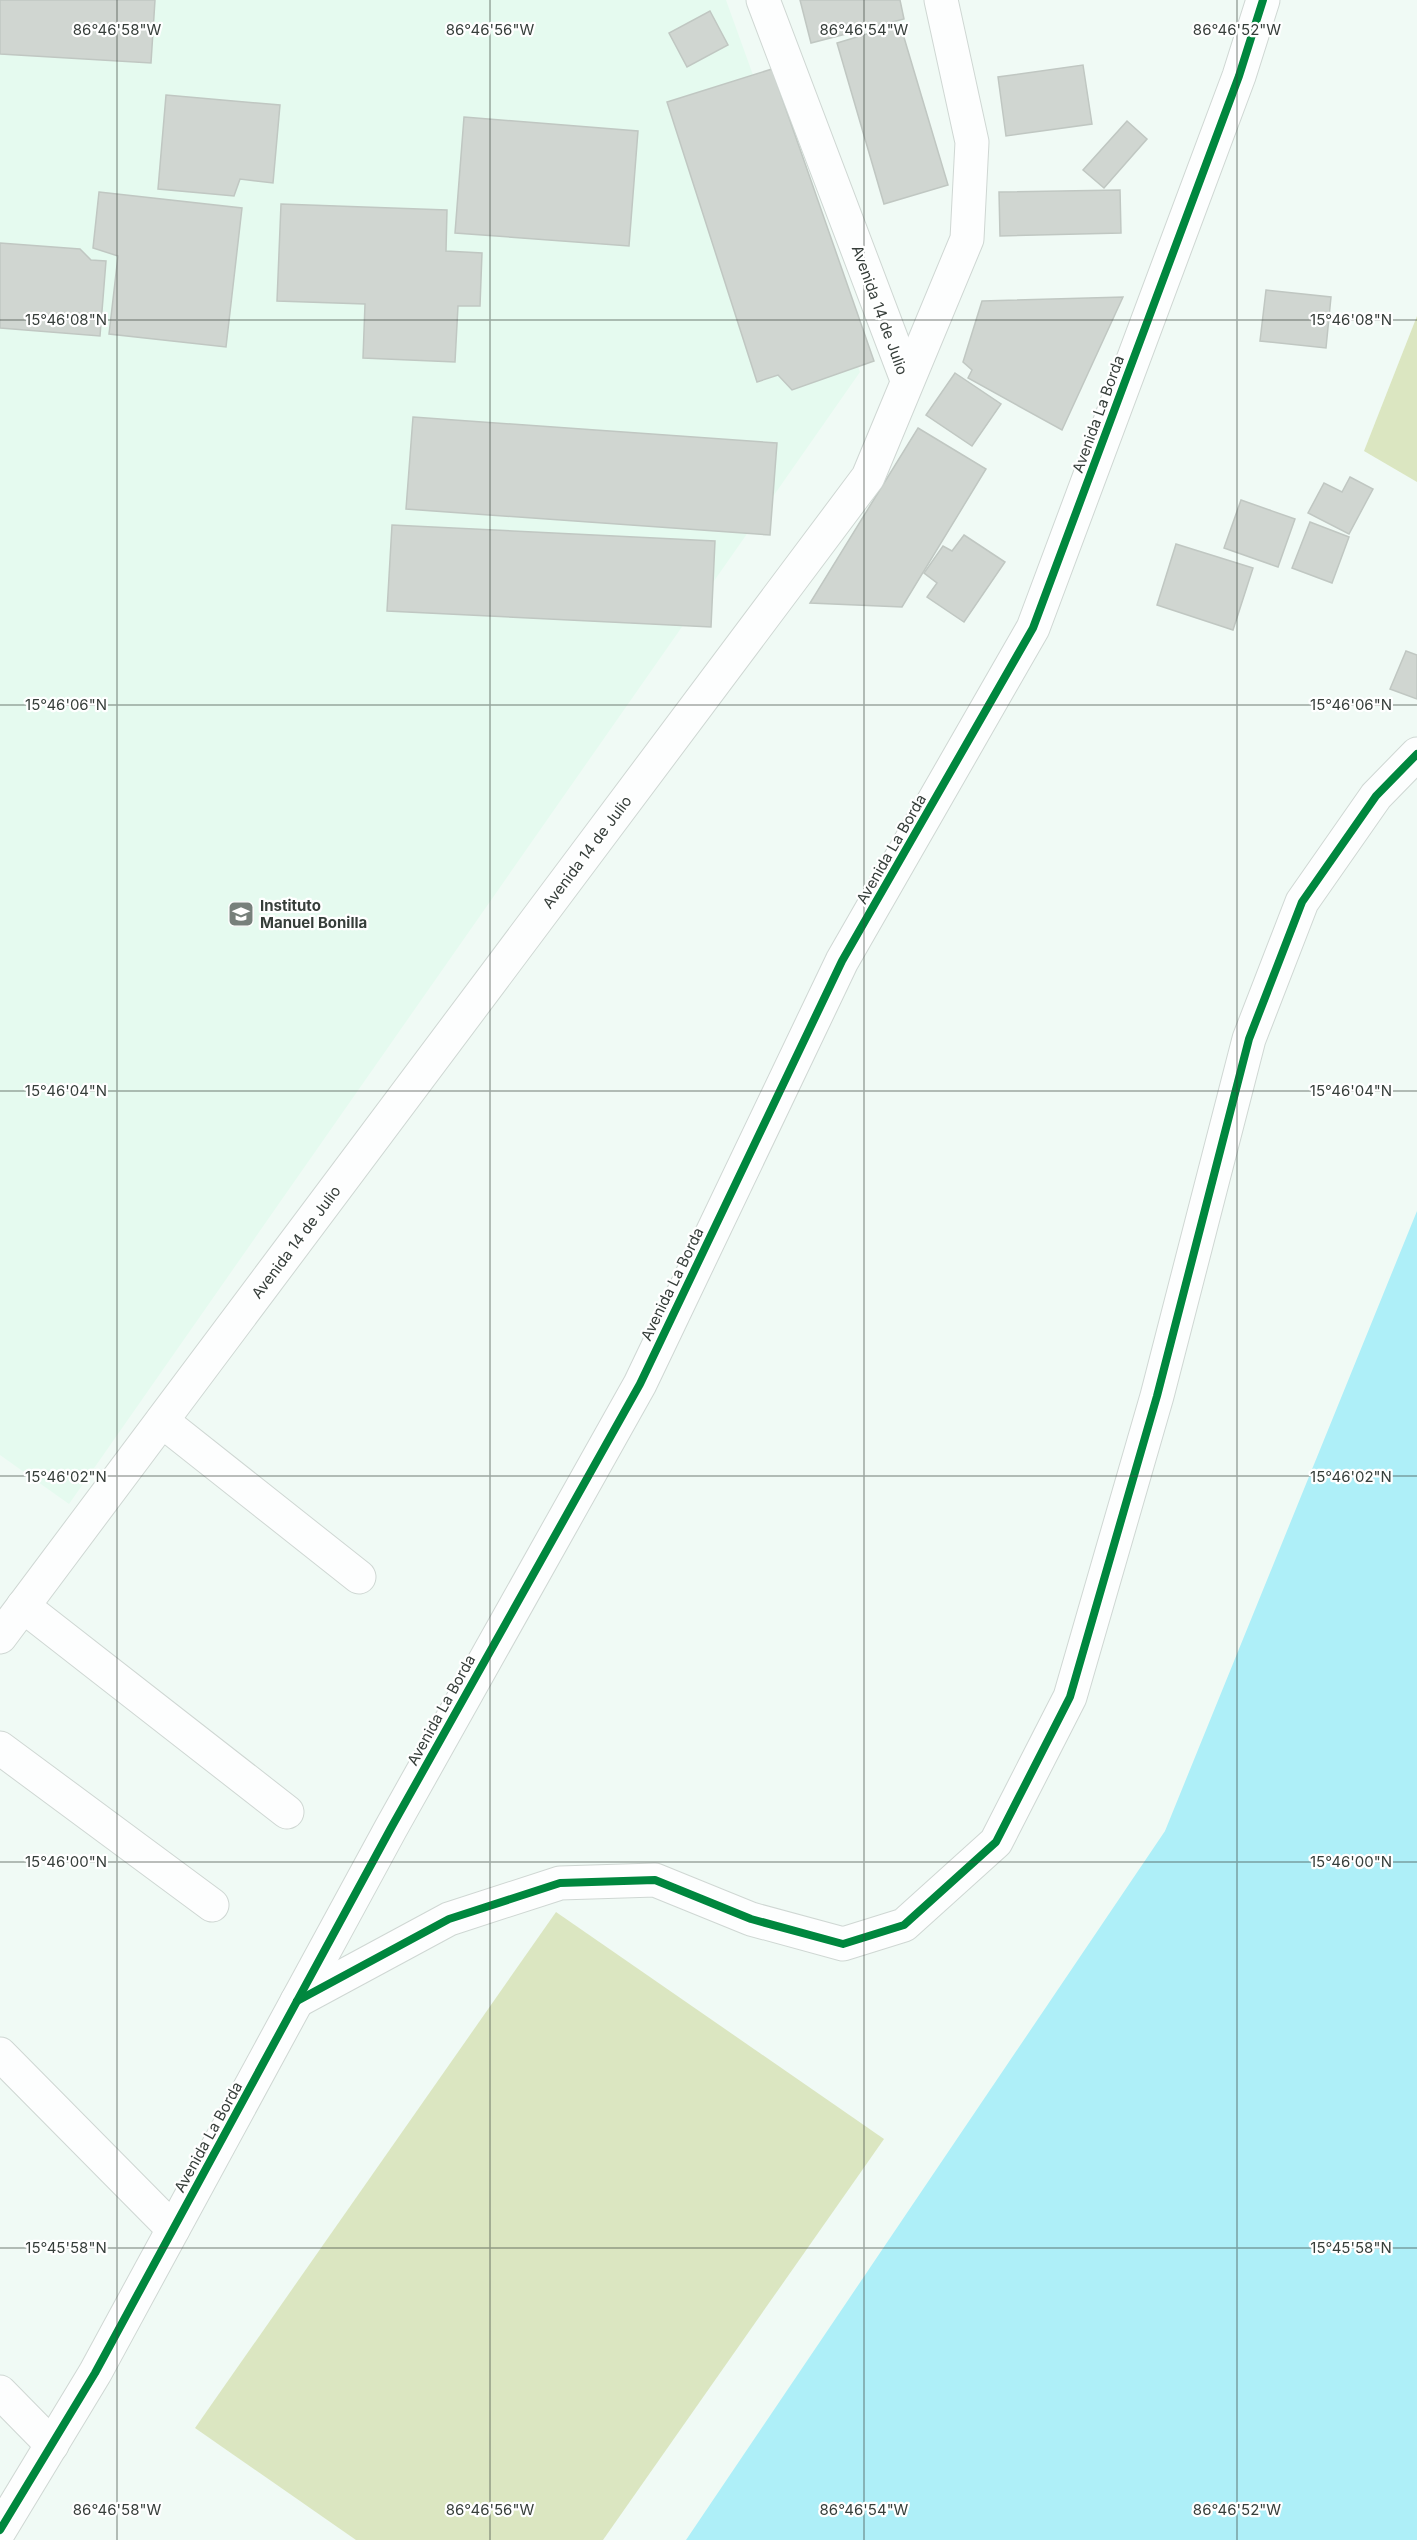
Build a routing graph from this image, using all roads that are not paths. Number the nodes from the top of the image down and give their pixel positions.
1 (763, 0) edge
2 (941, 0) edge
3 (1263, 0) edge
4 (906, 380) junction
5 (1417, 754) edge
6 (162, 1421) junction
7 (359, 1577) dead end
8 (23, 1606) junction
9 (0, 1637) edge
10 (0, 1748) edge
11 (287, 1812) dead end
12 (212, 1905) dead end
13 (297, 2001) junction
14 (0, 2054) edge
15 (173, 2229) junction
16 (0, 2392) edge
17 (52, 2445) junction
18 (0, 2530) edge

1 - 4 street, Avenida 14 de Julio
2 - 4 street
3 - 13 street, Avenida La Borda
4 - 6 street, Avenida 14 de Julio
5 - 13 street
6 - 7 street
6 - 8 street, Avenida 14 de Julio
8 - 9 street, Avenida 14 de Julio
8 - 11 street
10 - 12 street
13 - 15 street, Avenida La Borda
14 - 15 street
15 - 17 street, Avenida La Borda
16 - 17 street
17 - 18 street, Avenida La Borda

